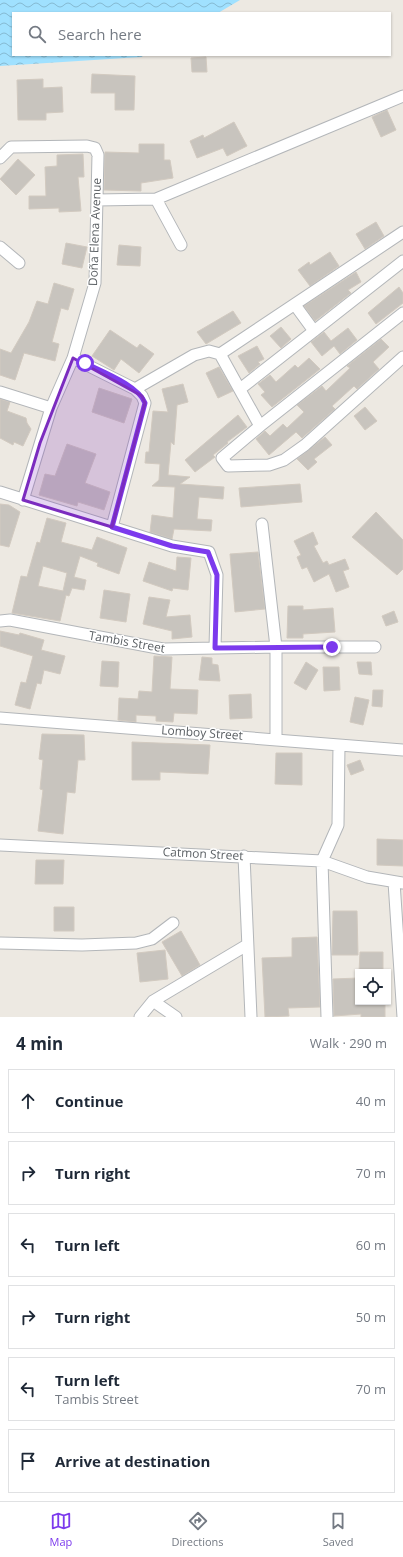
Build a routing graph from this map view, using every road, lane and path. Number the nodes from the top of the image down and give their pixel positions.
1 (403, 96) edge
2 (0, 158) edge
3 (156, 199) junction
4 (97, 200) junction
5 (401, 238) edge
6 (181, 245) dead end
7 (0, 247) edge
8 (403, 261) edge
9 (19, 264) dead end
10 (295, 305) junction
11 (403, 313) edge
12 (314, 331) junction
13 (220, 354) junction
14 (403, 357) edge
15 (73, 358) junction
16 (135, 389) junction
17 (240, 389) junction
18 (0, 392) edge
19 (51, 408) junction
20 (260, 426) junction
21 (0, 492) edge
22 (22, 500) junction
23 (262, 524) dead end
24 (112, 527) junction
25 (0, 621) edge
26 (276, 647) junction
27 (215, 648) junction
28 (375, 648) dead end
29 (0, 718) edge
30 (276, 738) junction
31 (339, 745) junction
32 (403, 750) edge
33 (0, 845) edge
34 (244, 856) junction
35 (322, 861) junction
36 (398, 882) edge
37 (173, 923) dead end
38 (0, 943) edge
39 (247, 945) junction
40 (153, 1001) junction
41 (140, 1017) edge
42 (176, 1017) edge
43 (251, 1017) edge
44 (327, 1017) edge
45 (403, 1017) edge

1 - 3 street
2 - 4 street, Doña Elena Avenue
3 - 4 street
3 - 6 street
4 - 15 street, Doña Elena Avenue
5 - 10 street
7 - 9 street
8 - 12 street
10 - 12 street
10 - 13 street
11 - 20 street
12 - 17 street
13 - 16 street
13 - 17 street
14 - 20 street
15 - 16 street
15 - 19 street, Doña Elena Avenue
16 - 24 street
17 - 20 street
18 - 19 street
19 - 22 street, Doña Elena Avenue
21 - 22 street
22 - 24 street
23 - 26 street
24 - 27 street
25 - 27 street, Tambis Street
26 - 27 street, Tambis Street
26 - 28 street, Tambis Street
26 - 30 street
29 - 30 street, Lomboy Street
30 - 31 street, Lomboy Street
31 - 32 street, Lomboy Street
31 - 35 street
33 - 34 street, Catmon Street
34 - 35 street, Catmon Street
34 - 39 street
35 - 36 street, Catmon Street
35 - 44 street
36 - 45 street
37 - 38 street
39 - 40 street
39 - 43 street
40 - 41 street
40 - 42 street

